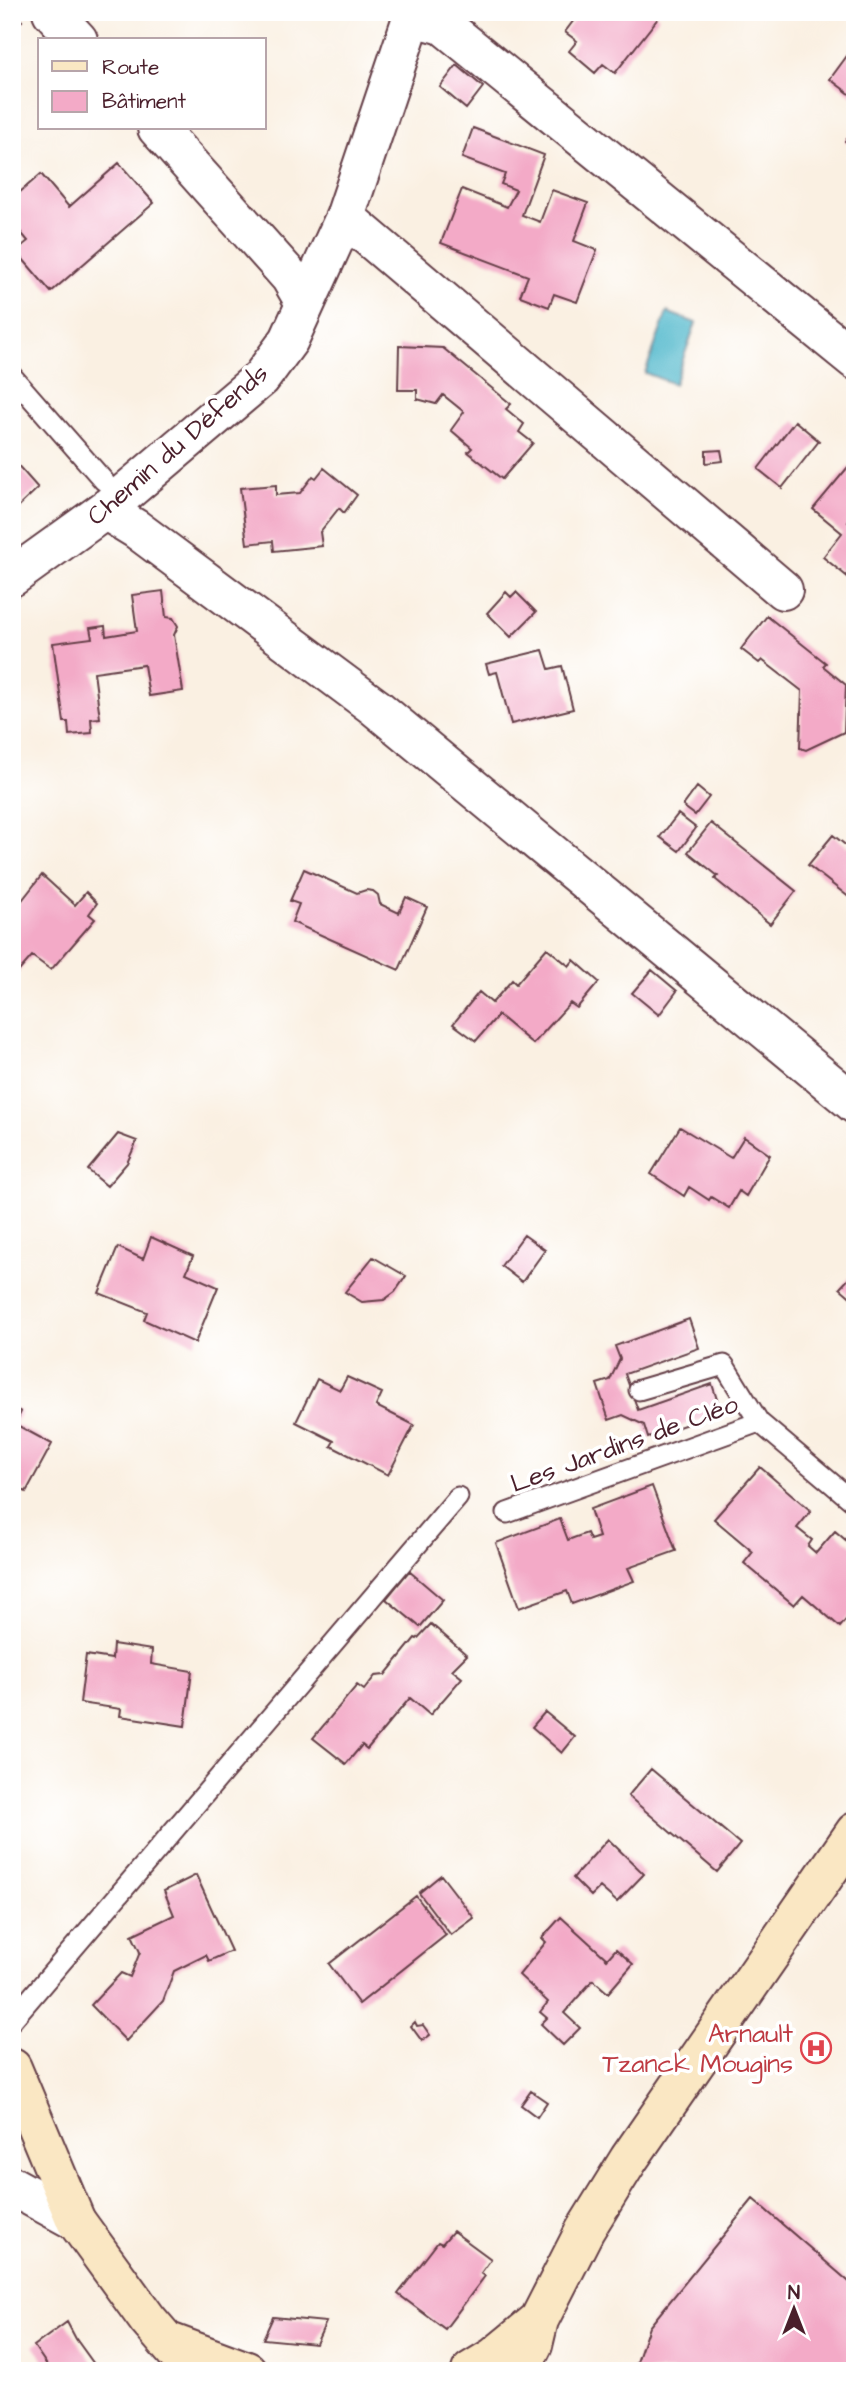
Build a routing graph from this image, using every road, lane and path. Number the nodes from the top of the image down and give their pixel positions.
1 (52, 12) edge
2 (414, 14) edge
3 (76, 38) edge
4 (159, 130) edge
5 (345, 217) junction
6 (305, 303) junction
7 (855, 360) edge
8 (12, 376) edge
9 (109, 496) junction
10 (12, 577) edge
11 (783, 590) dead end
12 (855, 1104) edge
13 (639, 1390) dead end
14 (759, 1422) junction
15 (458, 1497) dead end
16 (855, 1503) edge
17 (507, 1513) dead end
18 (855, 1832) edge
19 (12, 2020) edge
20 (12, 2068) edge
21 (12, 2186) edge
22 (76, 2221) junction
23 (539, 2320) junction
24 (181, 2356) edge
25 (247, 2371) edge
26 (471, 2371) edge
27 (520, 2371) edge

1 - 3 street
2 - 5 street, Chemin du Défends
2 - 7 street
4 - 6 street
5 - 6 street, Chemin du Défends
5 - 11 street
6 - 9 street, Chemin du Défends
8 - 9 lane
9 - 10 street, Chemin du Défends
9 - 12 street
13 - 14 lane
14 - 16 lane, Les Jardins de Cléo
14 - 17 lane, Les Jardins de Cléo
15 - 19 lane
18 - 23 main road
20 - 22 main road
21 - 22 street
22 - 24 main road
23 - 26 main road
23 - 27 main road
24 - 25 main road

